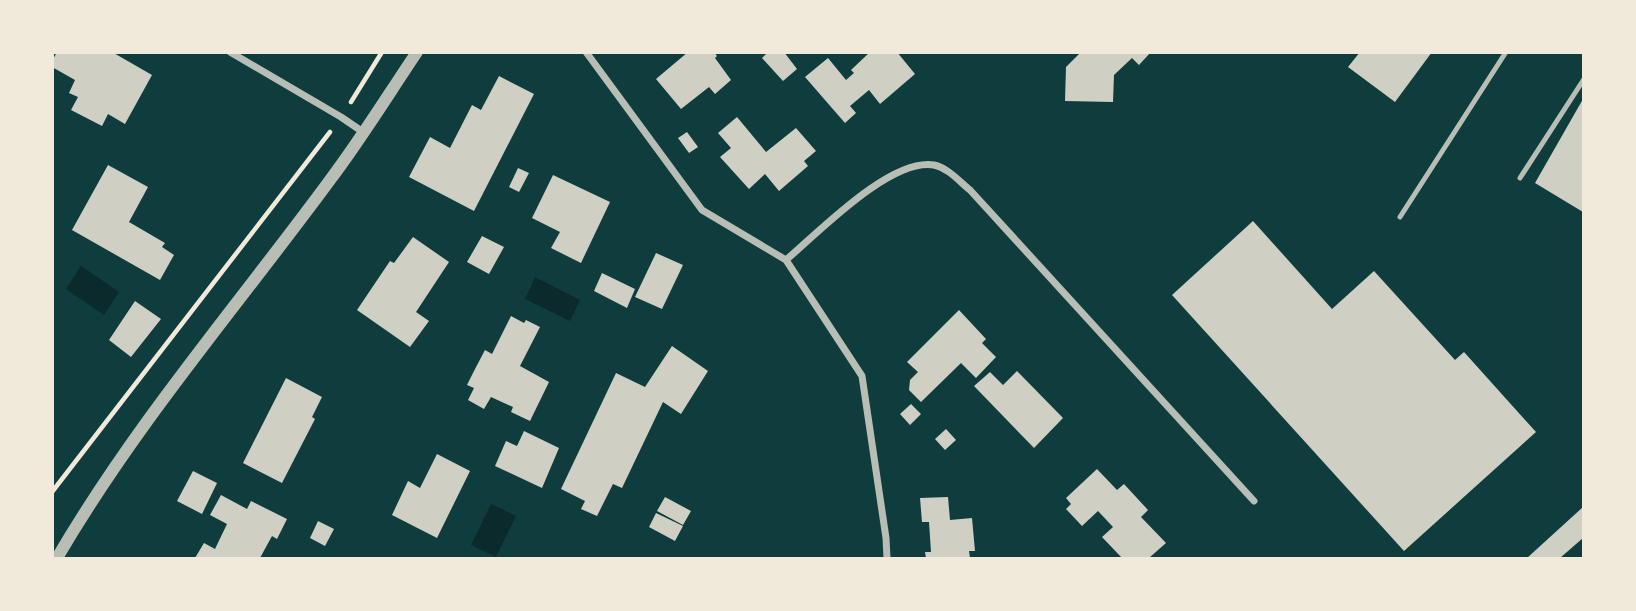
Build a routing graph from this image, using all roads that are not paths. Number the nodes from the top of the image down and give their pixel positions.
1 (230, 52) edge
2 (417, 52) edge
3 (586, 52) edge
4 (1506, 52) edge
5 (1584, 79) edge
6 (363, 132) junction
7 (1520, 178) dead end
8 (1400, 216) dead end
9 (786, 260) junction
10 (1254, 501) dead end
11 (56, 555) edge
12 (887, 558) edge

1 - 6 street
2 - 6 street
3 - 9 street
4 - 8 lane
5 - 7 lane
6 - 11 street
9 - 10 street
9 - 12 street

